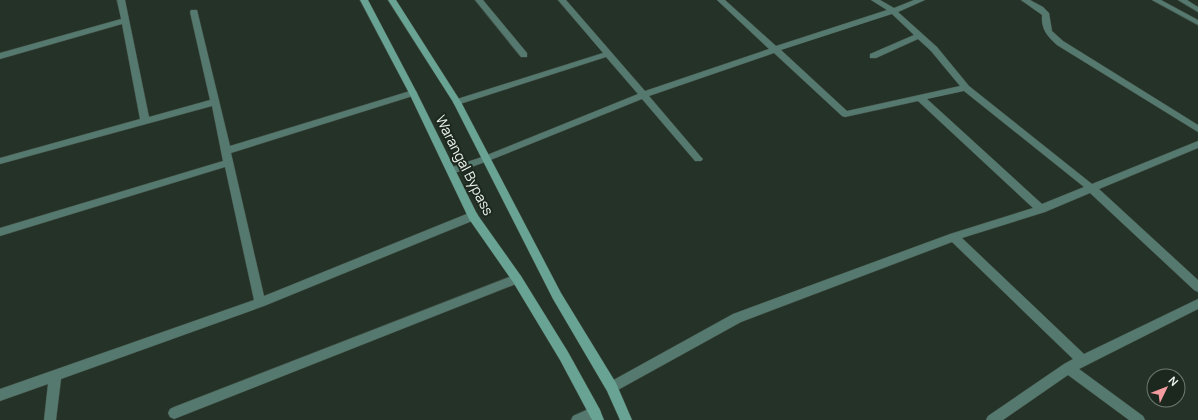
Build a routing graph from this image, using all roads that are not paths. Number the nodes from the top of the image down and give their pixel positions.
1 (121, 0) edge
2 (364, 0) edge
3 (392, 0) edge
4 (479, 0) edge
5 (562, 0) edge
6 (721, 0) edge
7 (875, 0) edge
8 (921, 0) edge
9 (1025, 0) edge
10 (1156, 0) edge
11 (1182, 0) edge
12 (1198, 10) edge
13 (893, 11) junction
14 (194, 12) dead end
15 (126, 20) junction
16 (1198, 23) edge
17 (919, 36) junction
18 (776, 50) junction
19 (608, 54) junction
20 (524, 55) dead end
21 (0, 56) edge
22 (873, 56) dead end
23 (966, 88) junction
24 (413, 93) junction
25 (643, 95) junction
26 (918, 97) junction
27 (215, 102) junction
28 (457, 102) junction
29 (145, 121) junction
30 (1198, 129) edge
31 (1198, 144) edge
32 (225, 152) junction
33 (486, 159) junction
34 (698, 160) dead end
35 (0, 161) edge
36 (228, 163) junction
37 (452, 170) junction
38 (1091, 188) junction
39 (1041, 209) junction
40 (473, 216) junction
41 (0, 232) edge
42 (954, 237) junction
43 (517, 279) junction
44 (1198, 287) edge
45 (260, 303) junction
46 (1198, 304) edge
47 (1083, 360) junction
48 (1068, 368) junction
49 (55, 375) junction
50 (612, 387) junction
51 (0, 395) edge
52 (174, 413) dead end
53 (597, 416) edge
54 (50, 420) edge
55 (576, 420) edge
56 (626, 420) edge
57 (992, 420) edge
58 (1139, 420) edge

1 - 15 street
2 - 24 main road, Warangal Bypass
3 - 28 main road
4 - 20 street
5 - 19 street
6 - 18 street
7 - 13 street
8 - 13 street
9 - 30 street
10 - 16 street
11 - 12 street
13 - 17 street
13 - 18 street
14 - 27 street
15 - 21 street
15 - 29 street
17 - 22 street
17 - 23 street
18 - 25 street
18 - 26 street
19 - 25 street
19 - 28 street
23 - 26 street
23 - 38 street
24 - 32 street
24 - 37 main road, Warangal Bypass
25 - 33 street
25 - 34 street
26 - 39 street
27 - 29 street
27 - 32 street
28 - 33 main road
29 - 35 street
31 - 38 street
32 - 36 street
33 - 37 street
33 - 50 main road
36 - 41 street
36 - 45 street
37 - 40 main road, Warangal Bypass
38 - 39 street
38 - 44 street
39 - 42 street
40 - 43 main road, Warangal Bypass
40 - 45 street
42 - 47 street
42 - 50 street
43 - 52 street
43 - 53 main road, Warangal Bypass
45 - 49 street
46 - 47 street
47 - 48 street
48 - 57 street
48 - 58 street
49 - 51 street
49 - 54 street
50 - 56 main road
53 - 55 street

